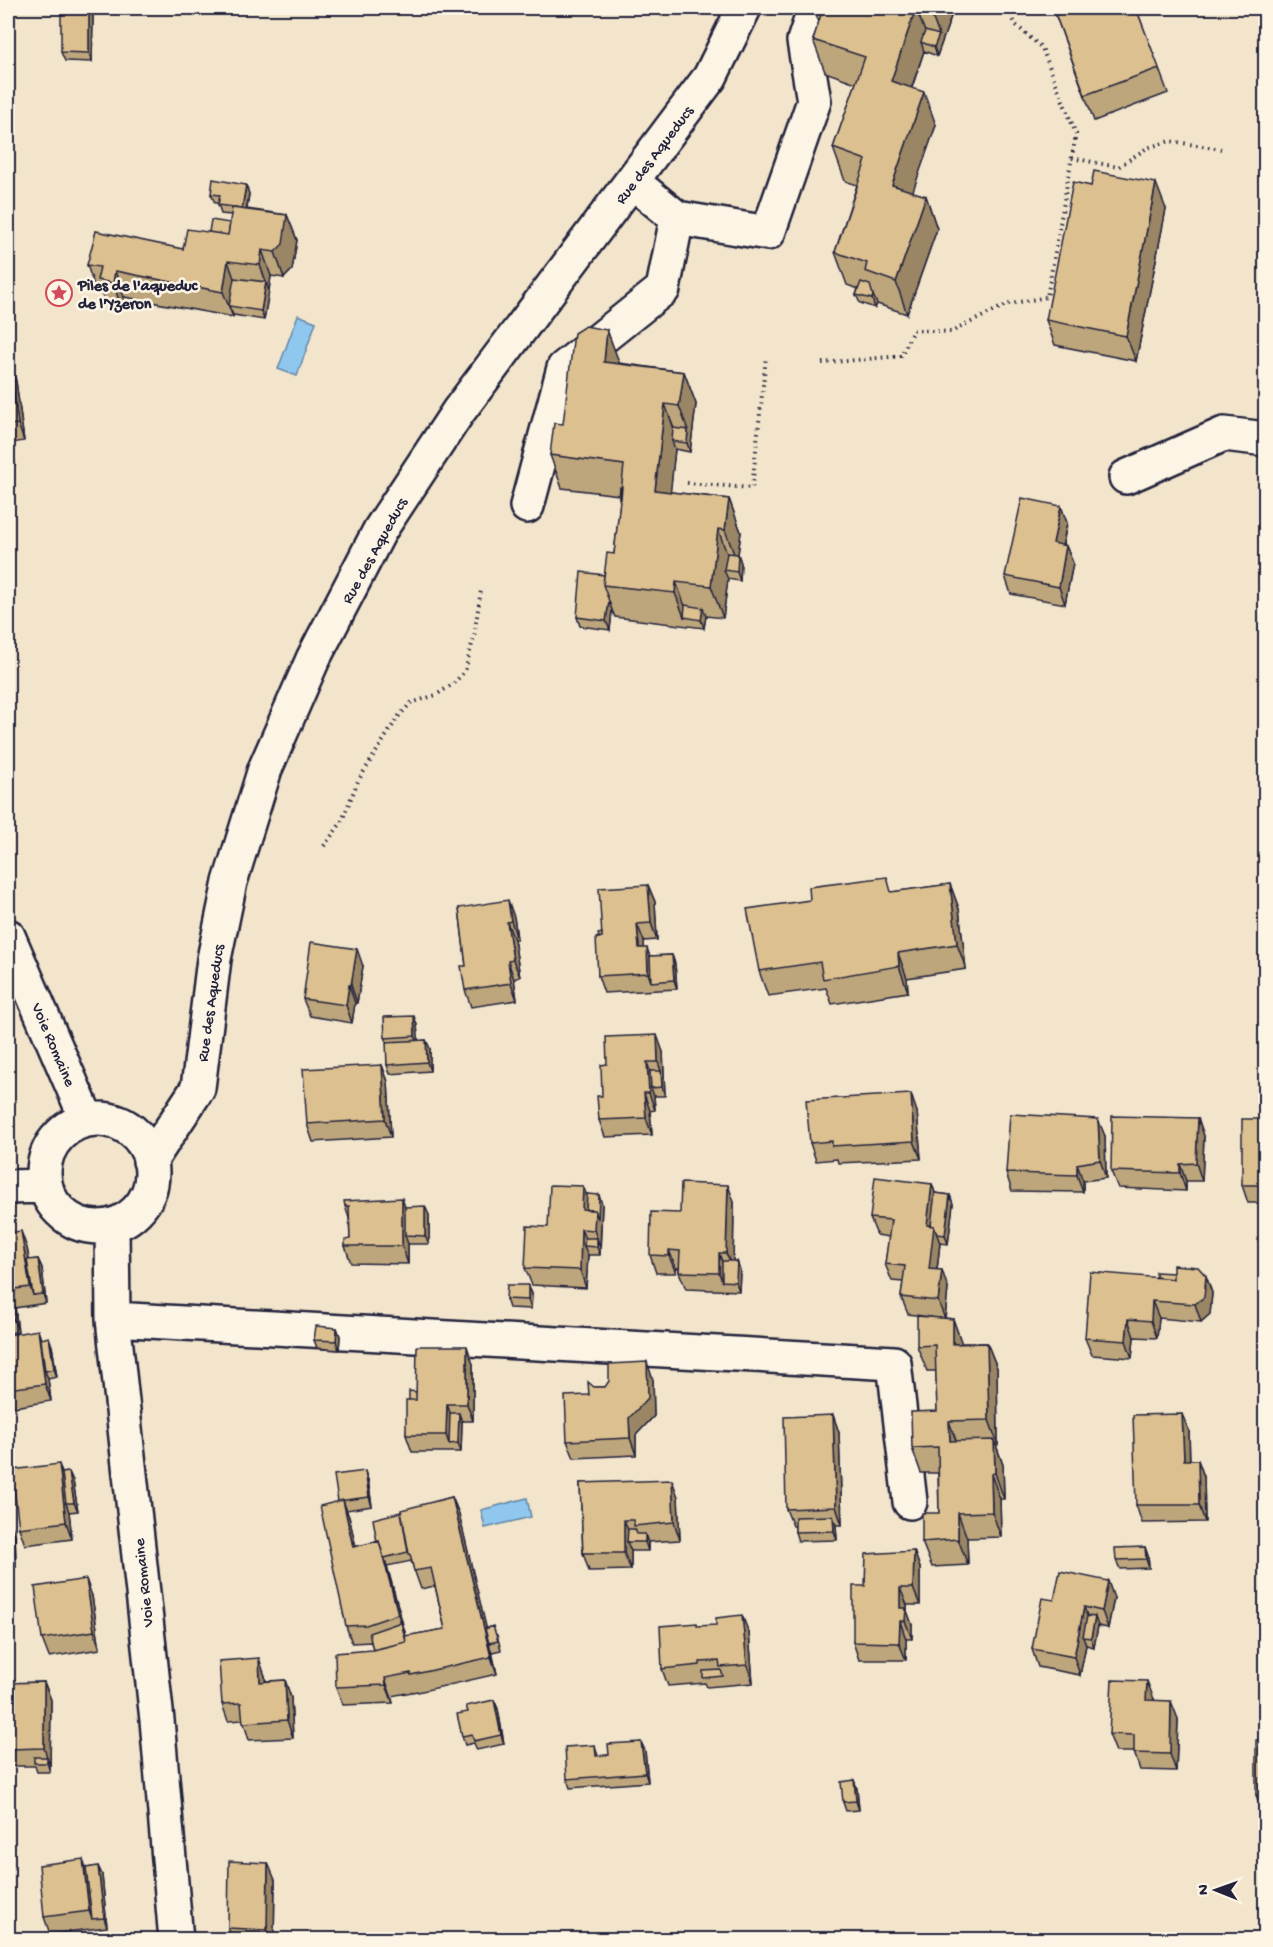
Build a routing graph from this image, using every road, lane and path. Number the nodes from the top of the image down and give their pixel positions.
1 (744, 8) edge
2 (815, 8) edge
3 (1009, 8) edge
4 (1221, 149) dead end
5 (1072, 158) junction
6 (633, 182) junction
7 (677, 218) junction
8 (766, 357) dead end
9 (822, 363) dead end
10 (1266, 439) edge
11 (1126, 477) dead end
12 (687, 483) dead end
13 (527, 506) dead end
14 (481, 590) dead end
15 (324, 846) dead end
16 (8, 936) edge
17 (87, 1120) junction
18 (150, 1161) junction
19 (45, 1186) junction
20 (8, 1187) edge
21 (112, 1226) junction
22 (113, 1319) junction
23 (910, 1502) dead end
24 (176, 1940) edge

1 - 6 street, Rue des Aqueducs
2 - 7 street
3 - 5 path
4 - 5 path
5 - 9 path
6 - 7 street
6 - 18 street, Rue des Aqueducs
7 - 13 street
8 - 12 path
10 - 11 street
14 - 15 path
16 - 17 street, Voie Romaine
17 - 18 street
17 - 19 street
18 - 21 street
19 - 20 street
19 - 21 street
21 - 22 street, Voie Romaine
22 - 23 street
22 - 24 street, Voie Romaine

